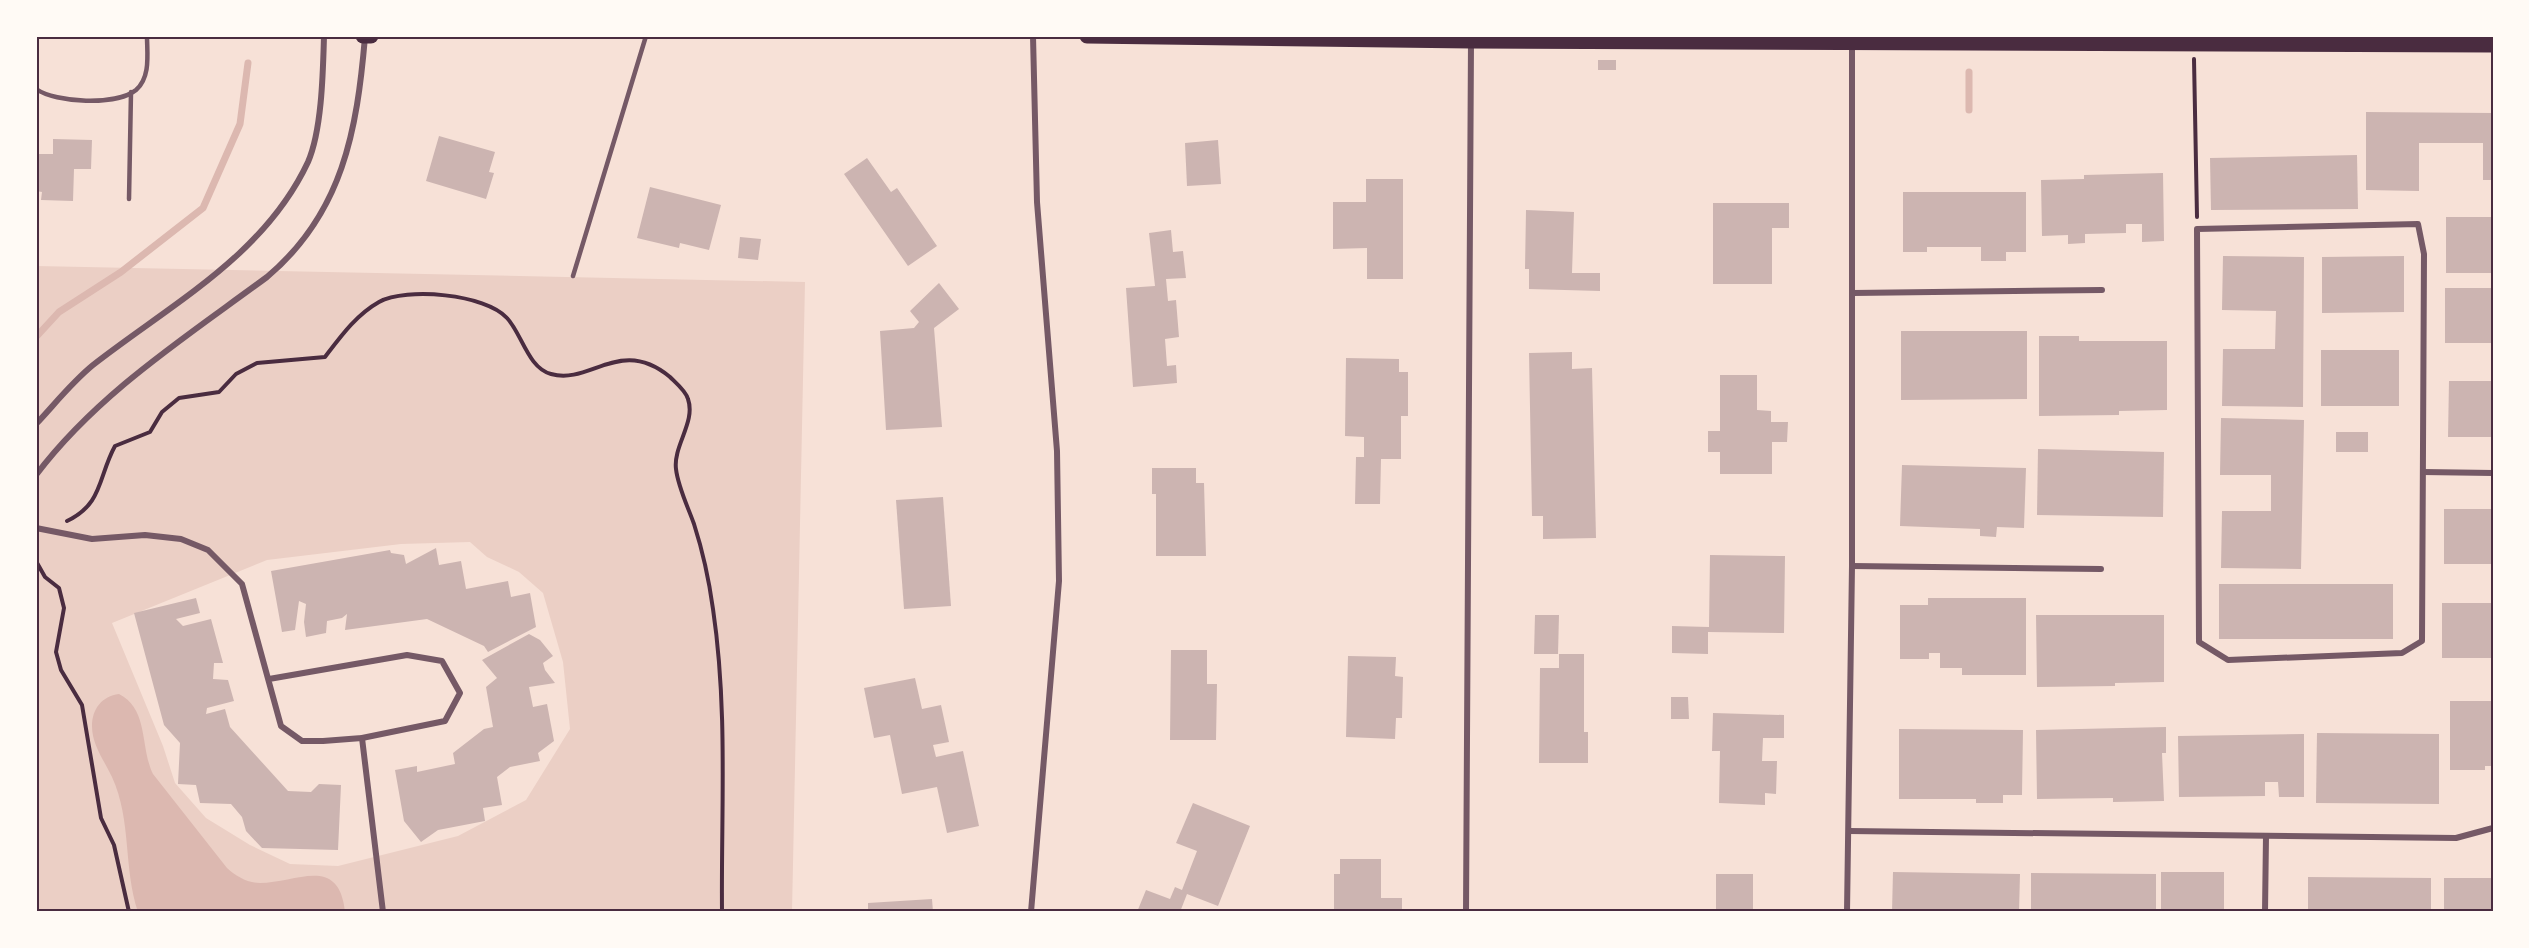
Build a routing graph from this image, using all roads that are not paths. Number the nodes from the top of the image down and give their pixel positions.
1 (147, 36) edge
2 (324, 36) edge
3 (364, 36) edge
4 (371, 36) edge
5 (646, 36) edge
6 (1033, 36) edge
7 (1087, 36) edge
8 (1852, 40) junction
9 (2276, 40) edge
10 (1471, 41) junction
11 (2493, 45) edge
12 (36, 89) edge
13 (131, 92) junction
14 (129, 199) dead end
15 (573, 276) dead end
16 (2102, 290) dead end
17 (1853, 293) junction
18 (36, 424) edge
19 (2423, 472) junction
20 (2493, 473) edge
21 (36, 475) edge
22 (36, 528) edge
23 (1852, 566) junction
24 (2101, 569) dead end
25 (268, 679) junction
26 (362, 738) junction
27 (2493, 828) edge
28 (1849, 831) junction
29 (2266, 836) junction
30 (383, 912) edge
31 (1031, 912) edge
32 (1466, 912) edge
33 (1847, 912) edge
34 (2265, 912) edge

1 - 13 lane
2 - 18 street
3 - 4 main road
3 - 21 street
5 - 15 lane
6 - 31 street
7 - 10 main road
8 - 9 main road
8 - 10 main road
8 - 17 street
9 - 11 main road
10 - 32 street
12 - 13 lane
13 - 14 lane
16 - 17 street
17 - 23 street
19 - 19 street
19 - 20 street
22 - 25 street
23 - 24 street
23 - 28 street
25 - 26 street
25 - 26 street
26 - 30 street
27 - 29 street
28 - 29 street
28 - 33 street
29 - 34 street

